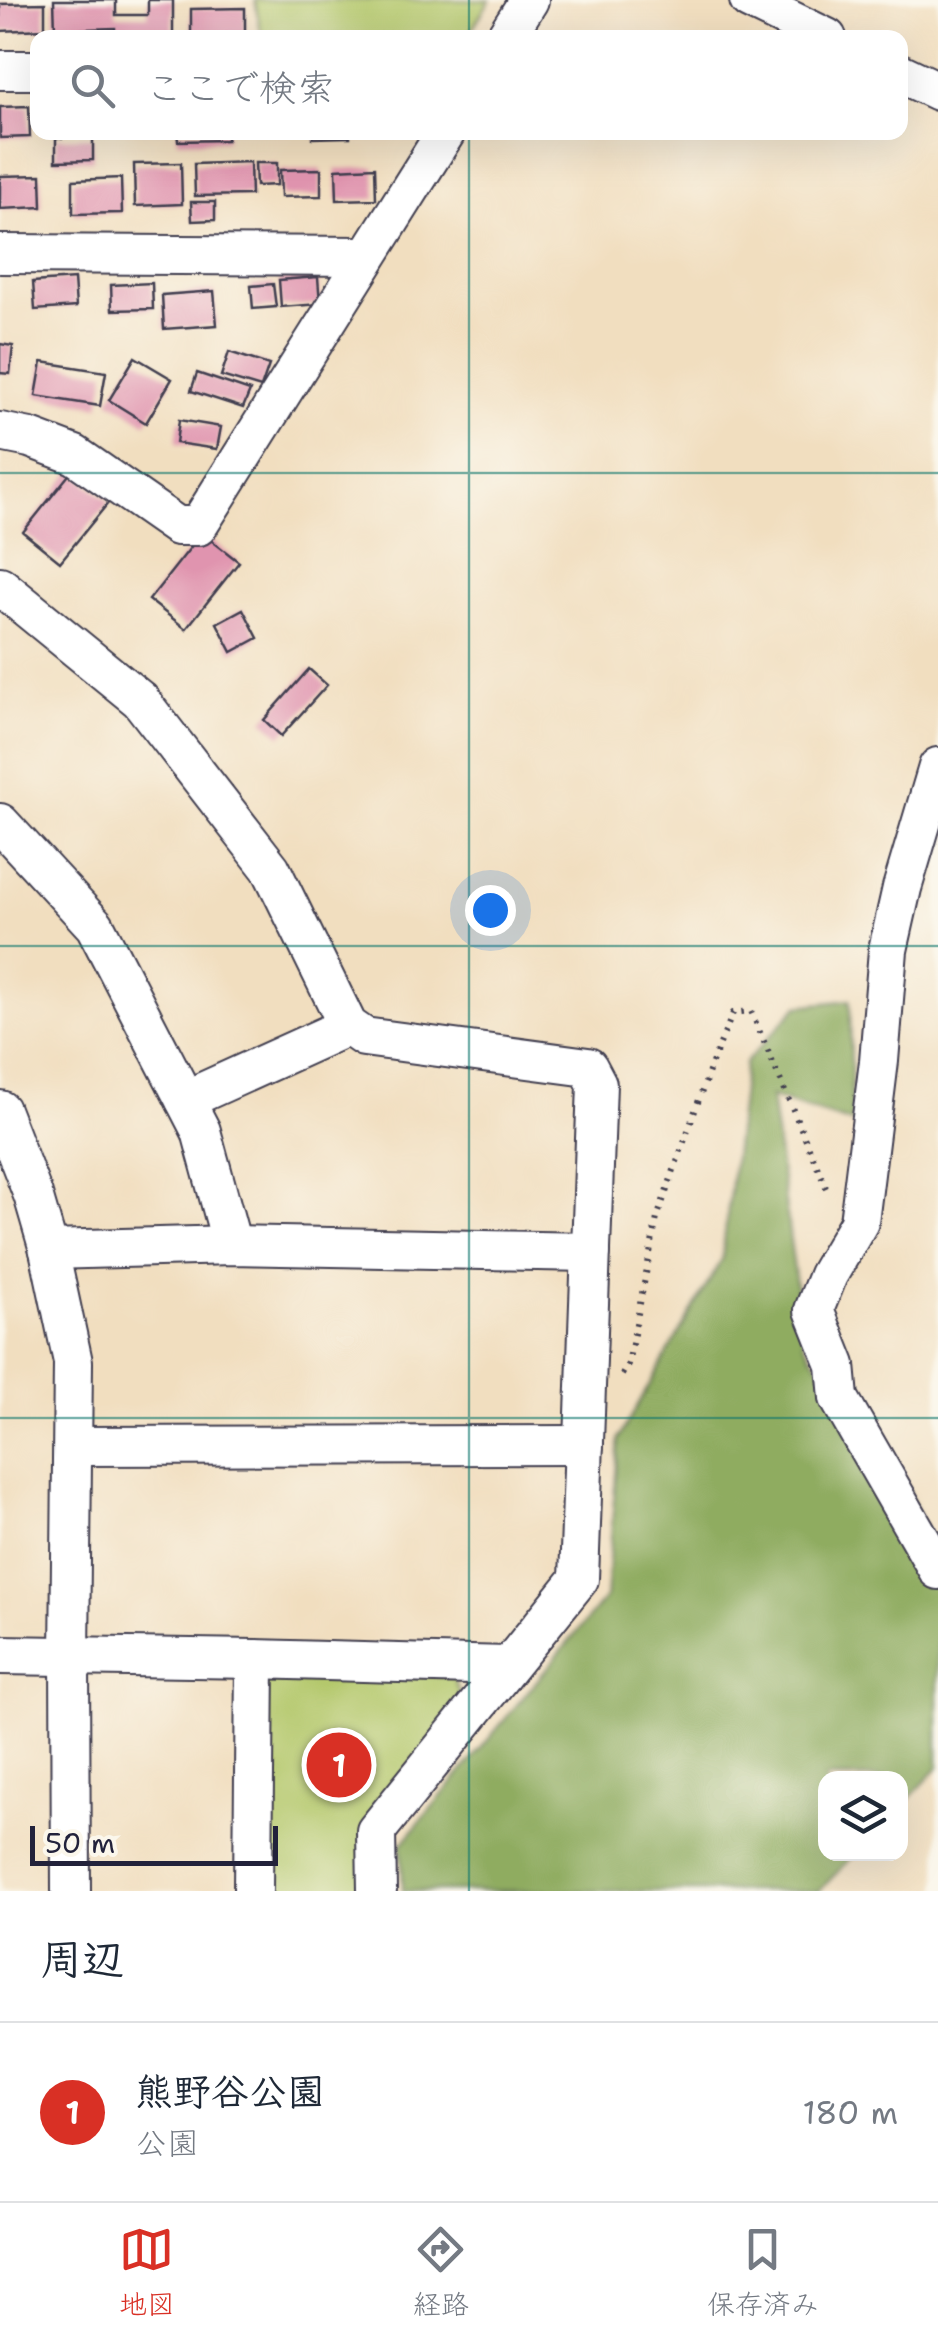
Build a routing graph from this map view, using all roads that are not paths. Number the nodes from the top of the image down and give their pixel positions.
1 (529, 0) edge
2 (751, 0) edge
3 (510, 30) edge
4 (811, 30) edge
5 (0, 70) edge
6 (30, 70) edge
7 (908, 77) edge
8 (938, 91) edge
9 (441, 140) edge
10 (0, 254) edge
11 (368, 256) junction
12 (0, 432) edge
13 (0, 586) edge
14 (938, 766) edge
15 (0, 822) edge
16 (348, 1026) junction
17 (185, 1100) junction
18 (0, 1110) edge
19 (232, 1245) junction
20 (49, 1250) junction
21 (591, 1252) junction
22 (584, 1445) junction
23 (72, 1446) junction
24 (938, 1570) edge
25 (0, 1655) edge
26 (70, 1656) junction
27 (255, 1659) junction
28 (507, 1666) junction
29 (71, 1891) edge
30 (252, 1891) edge
31 (377, 1891) edge

1 - 3 street
2 - 4 street
5 - 6 street
7 - 8 street
9 - 11 street
10 - 11 street
11 - 12 street
13 - 16 street
14 - 24 street
15 - 17 street
16 - 17 street
16 - 21 street
17 - 19 street
18 - 20 street
19 - 20 street
19 - 21 street
20 - 23 street
21 - 22 street
22 - 23 street
22 - 28 street
23 - 26 street
25 - 26 street
26 - 27 street
26 - 29 street
27 - 28 street
27 - 30 street
28 - 31 street

